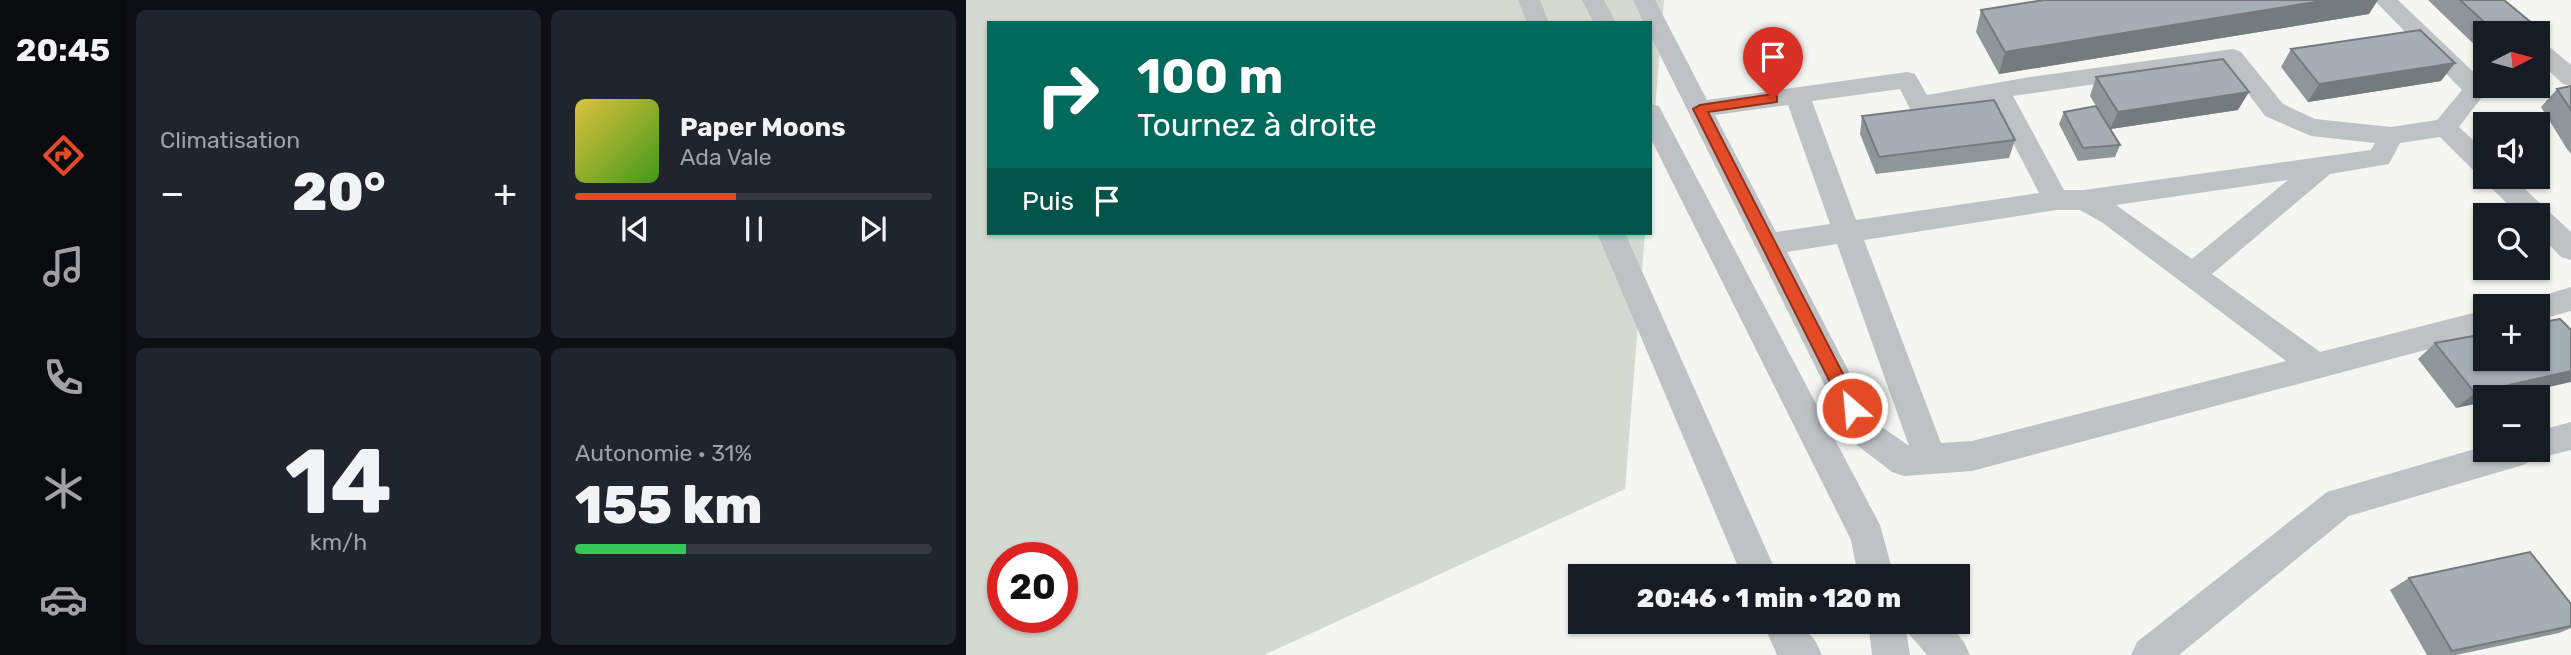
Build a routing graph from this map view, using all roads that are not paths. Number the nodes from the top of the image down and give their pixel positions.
1 (1530, 0) edge
2 (1593, 0) edge
3 (1644, 0) edge
4 (2385, 0) edge
5 (1537, 21) edge
6 (1604, 21) edge
7 (2550, 60) edge
8 (2568, 76) edge
9 (2473, 77) edge
10 (2550, 78) edge
11 (1998, 91) junction
12 (1797, 95) junction
13 (2476, 98) edge
14 (1700, 109) junction
15 (1652, 116) edge
16 (2445, 128) junction
17 (2391, 136) junction
18 (2473, 155) edge
19 (2323, 166) junction
20 (2509, 189) edge
21 (2070, 200) junction
22 (2523, 203) edge
23 (2550, 229) edge
24 (1847, 232) junction
25 (1612, 235) edge
26 (1768, 244) junction
27 (2571, 249) edge
28 (2193, 274) junction
29 (2571, 299) edge
30 (2550, 305) edge
31 (2473, 325) edge
32 (2316, 366) junction
33 (2571, 436) edge
34 (2550, 442) edge
35 (1930, 459) junction
36 (2481, 462) edge
37 (1755, 564) edge
38 (1876, 564) edge
39 (1785, 634) edge
40 (1888, 634) edge
41 (1933, 634) edge
42 (1803, 655) edge
43 (1891, 655) edge
44 (1951, 655) edge
45 (2150, 655) edge

1 - 5 street
2 - 6 street
3 - 14 street
4 - 9 street
7 - 8 street
8 - 10 street
11 - 12 street
11 - 17 street
11 - 21 street
12 - 14 street
12 - 24 street
13 - 16 street
14 - 26 street
15 - 38 street
16 - 17 street
16 - 18 street
17 - 19 street
19 - 21 street
19 - 28 street
20 - 22 street
21 - 24 street
21 - 28 street
23 - 27 street
24 - 26 street
24 - 35 street
25 - 37 street
26 - 35 street
28 - 32 street
29 - 30 street
31 - 32 street
32 - 35 street
33 - 34 street
36 - 45 street
39 - 42 street
40 - 43 street
41 - 44 street

